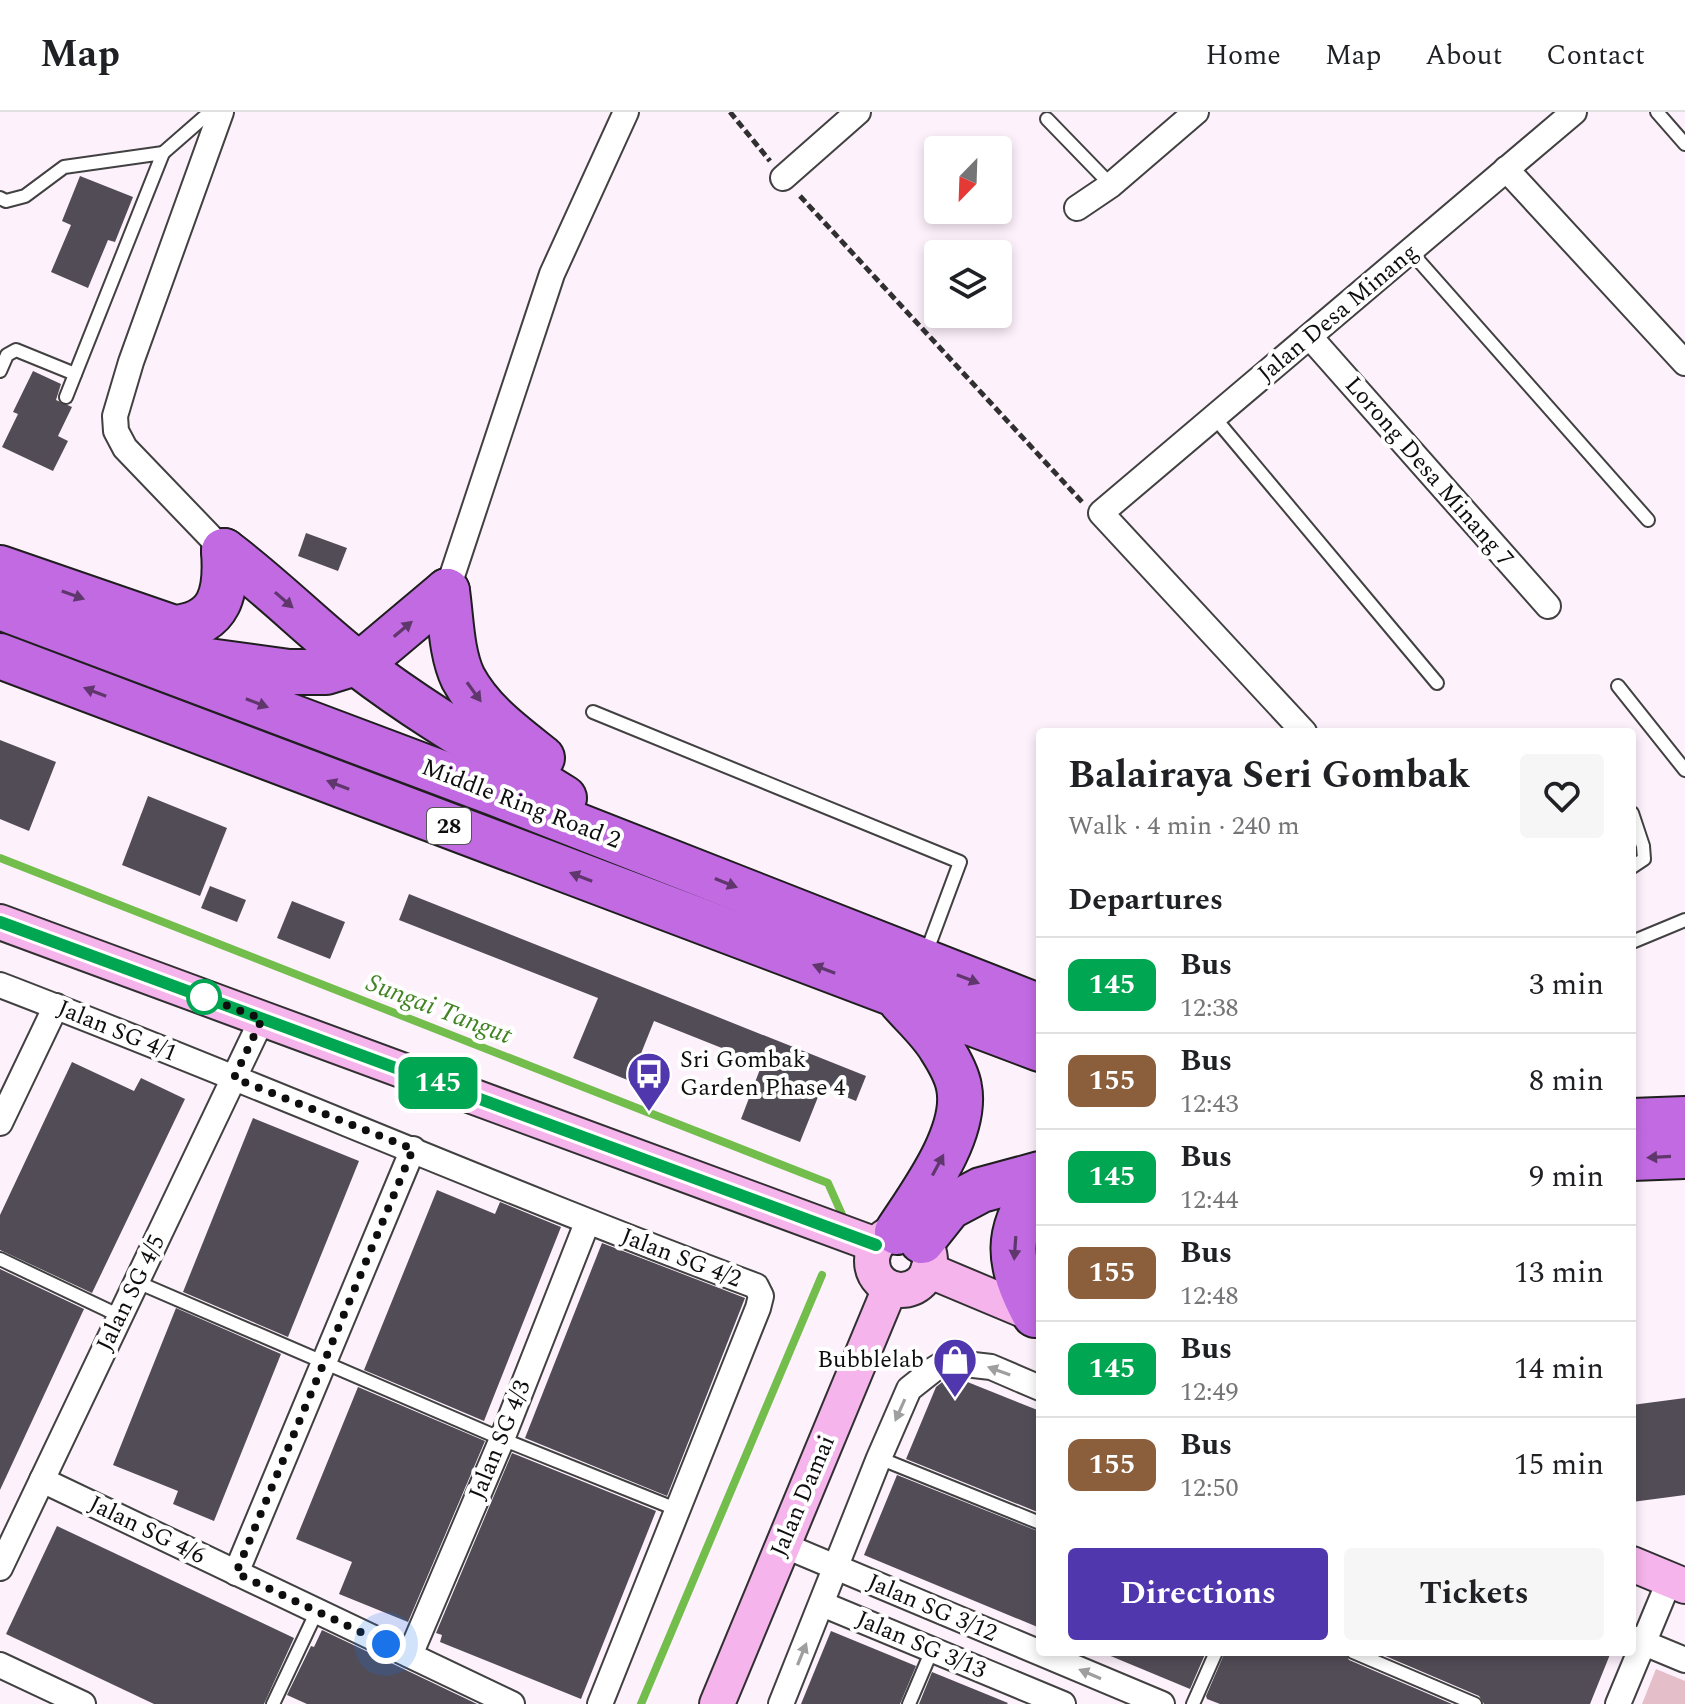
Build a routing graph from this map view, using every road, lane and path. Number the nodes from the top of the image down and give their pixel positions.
1 (210, 112) edge
2 (221, 112) edge
3 (626, 112) edge
4 (730, 112) edge
5 (858, 112) edge
6 (1196, 112) edge
7 (1574, 112) edge
8 (1657, 112) edge
9 (1047, 119) dead end
10 (1685, 144) edge
11 (163, 153) junction
12 (1506, 169) junction
13 (783, 178) junction
14 (1111, 185) junction
15 (0, 198) edge
16 (1077, 208) dead end
17 (1411, 252) junction
18 (1310, 337) junction
19 (1685, 363) edge
20 (0, 371) edge
21 (75, 374) junction
22 (66, 397) dead end
23 (1214, 417) junction
24 (1101, 513) junction
25 (1648, 520) dead end
26 (224, 551) junction
27 (0, 568) edge
28 (447, 591) junction
29 (1548, 606) dead end
30 (0, 607) edge
31 (117, 650) junction
32 (0, 656) edge
33 (359, 665) junction
34 (1437, 683) dead end
35 (1618, 686) dead end
36 (593, 712) dead end
37 (1300, 728) edge
38 (1685, 770) edge
39 (1636, 825) edge
40 (662, 858) junction
41 (1636, 864) edge
42 (1685, 920) edge
43 (0, 922) edge
44 (1636, 940) edge
45 (923, 962) junction
46 (0, 985) edge
47 (897, 997) junction
48 (1036, 1005) edge
49 (56, 1006) junction
50 (262, 1019) junction
51 (1036, 1048) edge
52 (234, 1078) junction
53 (1636, 1122) edge
54 (0, 1123) edge
55 (1685, 1128) edge
56 (413, 1149) junction
57 (1636, 1156) edge
58 (1036, 1175) edge
59 (1036, 1190) edge
60 (587, 1223) junction
61 (906, 1247) junction
62 (0, 1259) edge
63 (137, 1282) junction
64 (890, 1288) junction
65 (1036, 1314) edge
66 (1036, 1315) edge
67 (120, 1316) junction
68 (324, 1363) junction
69 (1036, 1386) edge
70 (502, 1439) junction
71 (879, 1458) junction
72 (42, 1480) junction
73 (676, 1509) junction
74 (1036, 1521) edge
75 (783, 1545) junction
76 (2, 1556) edge
77 (1636, 1566) edge
78 (834, 1567) junction
79 (236, 1573) junction
80 (1678, 1582) edge
81 (822, 1604) junction
82 (317, 1611) junction
83 (1638, 1640) edge
84 (932, 1650) junction
85 (1036, 1651) edge
86 (410, 1655) junction
87 (1047, 1656) edge
88 (1214, 1656) edge
89 (1362, 1656) edge
90 (1633, 1656) edge
91 (1685, 1660) edge
92 (0, 1665) edge
93 (1035, 1699) edge
94 (83, 1704) edge
95 (273, 1704) edge
96 (512, 1704) edge
97 (600, 1704) edge
98 (717, 1704) edge
99 (781, 1704) edge
100 (909, 1704) edge
101 (1063, 1704) edge
102 (1162, 1704) edge
103 (1193, 1704) edge
104 (1475, 1704) edge
105 (1618, 1704) edge

1 - 11 lane
2 - 26 street
3 - 28 street
4 - 13 path
5 - 13 street
6 - 14 street
7 - 12 street, Jalan Desa Minang
8 - 10 lane
9 - 14 lane
11 - 15 lane
11 - 21 lane
12 - 17 street, Jalan Desa Minang
12 - 19 street
13 - 24 path
14 - 16 street
17 - 18 street, Jalan Desa Minang
17 - 25 lane
18 - 23 street, Jalan Desa Minang
18 - 29 street, Lorong Desa Minang 7
20 - 21 lane
21 - 22 lane
23 - 24 street, Jalan Desa Minang
23 - 34 lane
24 - 37 street
27 -> 26 highway
26 -> 33 highway
33 -> 28 highway
28 -> 40 highway
30 - 31 highway, Middle Ring Road 2 / 28
31 - 33 highway
31 -> 40 highway, Middle Ring Road 2 / 28
47 -> 32 highway, Middle Ring Road 2 / 28
33 - 40 highway
35 - 38 lane
36 - 45 lane
39 - 41 lane
40 -> 45 highway, Middle Ring Road 2 / 28
42 - 44 lane
43 - 50 street
45 -> 48 highway, Middle Ring Road 2 / 28
46 - 49 street, Jalan SG 4/1
47 - 51 highway, Middle Ring Road 2 / 28
61 -> 47 highway
49 - 52 street, Jalan SG 4/1
49 - 54 street
50 - 52 street, Jalan SG 4/5
50 - 61 street
52 - 56 street, Jalan SG 4/2
52 - 63 street, Jalan SG 4/5
53 - 55 highway
55 -> 57 highway
56 - 60 street, Jalan SG 4/2
56 - 68 street
58 - 61 highway
59 -> 65 highway
60 - 70 street, Jalan SG 4/3
60 - 73 street, Jalan SG 4/2
61 - 64 street
61 - 64 street
61 - 66 street
62 - 67 lane
63 - 67 street, Jalan SG 4/5
63 - 68 lane
64 - 75 street, Jalan Damai
67 - 72 street, Jalan SG 4/5
68 - 70 lane
68 - 79 street
69 -> 71 street
70 - 73 lane
70 - 86 street, Jalan SG 4/3
71 - 74 lane
71 - 78 street
72 - 76 street, Jalan SG 4/5
72 - 79 street, Jalan SG 4/6
73 - 97 street, Jalan SG 4/2
75 - 78 street, Jalan SG 3/12
75 - 98 street, Jalan Damai
77 - 80 street
78 - 81 street
85 -> 78 street, Jalan SG 3/12
79 - 82 street, Jalan SG 4/6
80 - 83 street
81 - 84 street, Jalan SG 3/13
99 -> 81 street
82 - 86 street, Jalan SG 4/6
82 - 95 lane
83 - 91 street
84 - 93 street, Jalan SG 3/13
84 - 100 lane
86 - 96 street, Jalan SG 4/6
102 -> 87 street, Jalan SG 3/12
88 - 103 lane
89 - 104 lane
90 - 105 street
92 - 94 street
93 - 101 street, Jalan SG 3/13

